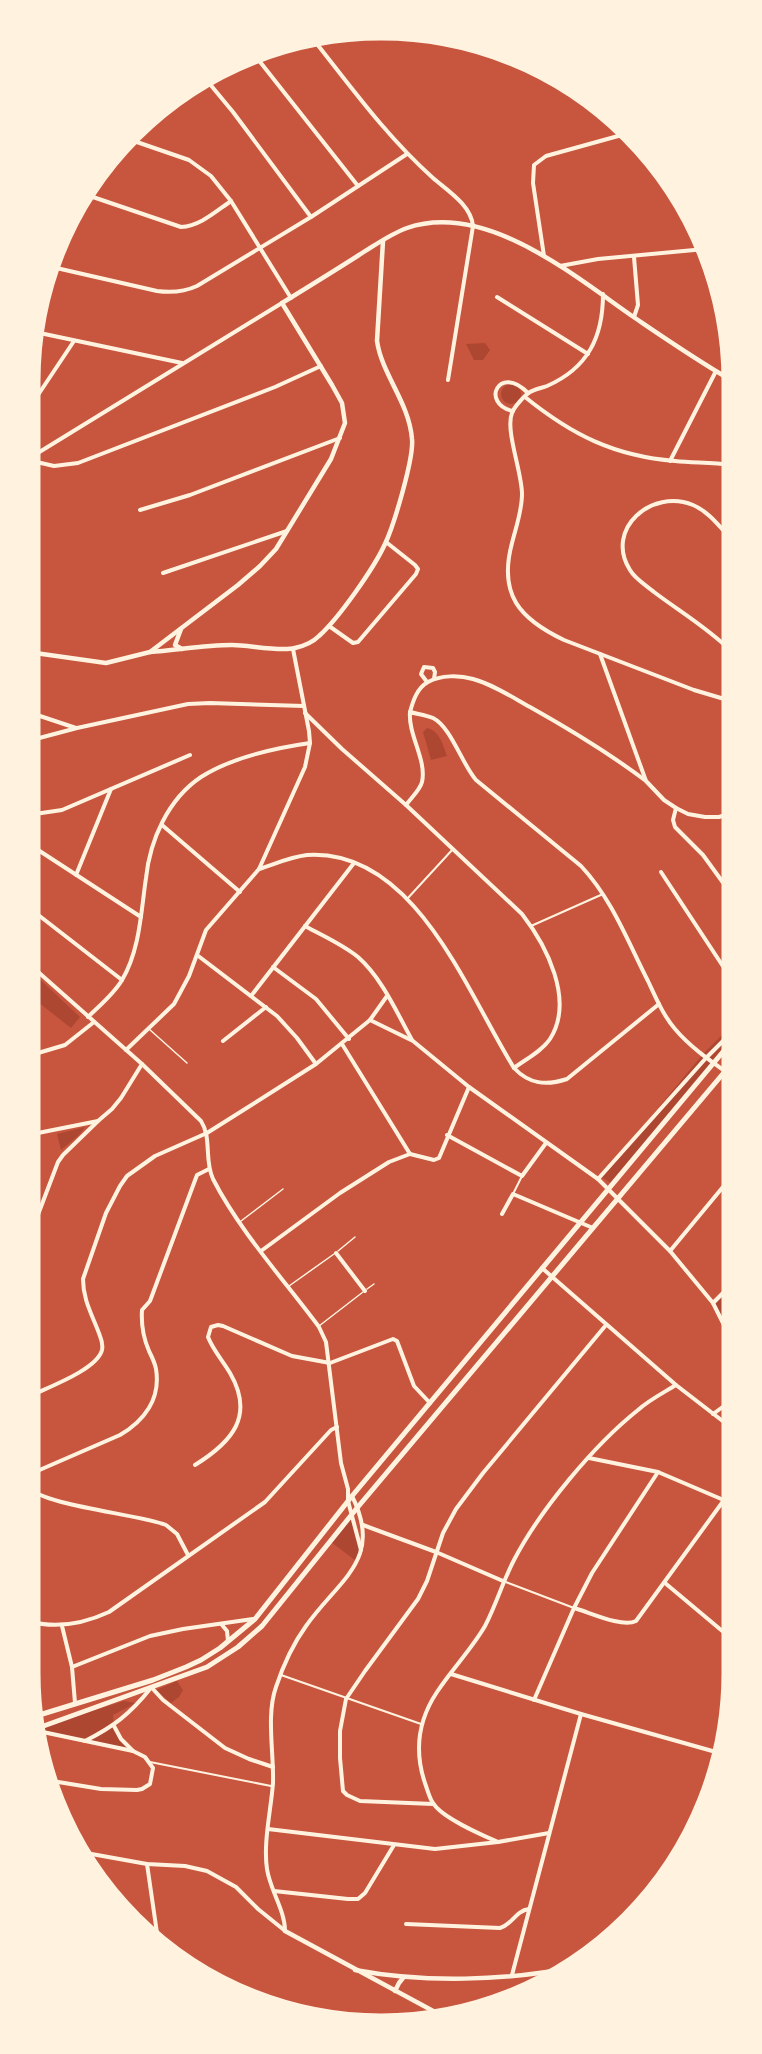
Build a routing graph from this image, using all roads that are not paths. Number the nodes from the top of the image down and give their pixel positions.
1 (318, 45) edge
2 (260, 61) edge
3 (210, 85) edge
4 (619, 136) edge
5 (137, 142) edge
6 (407, 154) junction
7 (358, 186) junction
8 (93, 197) edge
9 (231, 201) junction
10 (310, 217) junction
11 (472, 226) junction
12 (383, 241) junction
13 (259, 248) junction
14 (697, 250) edge
15 (544, 257) junction
16 (634, 257) junction
17 (559, 266) junction
18 (58, 268) edge
19 (603, 294) junction
20 (497, 297) dead end
21 (291, 298) junction
22 (282, 303) junction
23 (634, 317) junction
24 (42, 334) edge
25 (74, 340) junction
26 (588, 354) junction
27 (183, 363) junction
28 (322, 366) junction
29 (716, 372) junction
30 (723, 376) edge
31 (448, 380) dead end
32 (39, 393) edge
33 (527, 395) junction
34 (513, 411) junction
35 (340, 438) junction
36 (39, 452) edge
37 (670, 461) junction
38 (39, 462) edge
39 (723, 464) edge
40 (140, 510) dead end
41 (288, 531) junction
42 (723, 531) edge
43 (386, 542) junction
44 (163, 573) dead end
45 (328, 626) junction
46 (183, 627) junction
47 (723, 643) edge
48 (183, 649) junction
49 (293, 649) junction
50 (150, 652) junction
51 (39, 654) edge
52 (599, 654) junction
53 (434, 680) junction
54 (427, 682) junction
55 (723, 699) edge
56 (303, 706) junction
57 (410, 712) junction
58 (305, 713) junction
59 (39, 716) edge
60 (77, 728) junction
61 (39, 738) edge
62 (310, 743) junction
63 (190, 754) dead end
64 (646, 781) junction
65 (111, 789) junction
66 (406, 805) junction
67 (676, 808) junction
68 (39, 813) edge
69 (723, 816) edge
70 (162, 825) junction
71 (453, 849) junction
72 (39, 851) edge
73 (354, 863) junction
74 (259, 869) junction
75 (661, 872) dead end
76 (76, 875) junction
77 (723, 883) edge
78 (240, 891) junction
79 (603, 894) junction
80 (407, 899) junction
81 (39, 915) edge
82 (141, 917) junction
83 (305, 926) junction
84 (531, 926) junction
85 (198, 955) junction
86 (723, 966) edge
87 (273, 968) junction
88 (39, 973) edge
89 (122, 980) junction
90 (251, 996) junction
91 (387, 996) junction
92 (659, 1004) junction
93 (266, 1007) junction
94 (88, 1017) junction
95 (370, 1020) junction
96 (94, 1022) junction
97 (149, 1028) junction
98 (349, 1039) junction
99 (223, 1041) dead end
100 (413, 1041) junction
101 (723, 1041) edge
102 (342, 1044) junction
103 (126, 1050) junction
104 (723, 1052) edge
105 (39, 1053) edge
106 (706, 1058) junction
107 (187, 1063) dead end
108 (714, 1063) junction
109 (142, 1064) junction
110 (316, 1064) junction
111 (513, 1068) junction
112 (723, 1069) edge
113 (723, 1075) edge
114 (469, 1088) junction
115 (98, 1121) junction
116 (207, 1132) junction
117 (39, 1133) edge
118 (447, 1135) junction
119 (546, 1143) junction
120 (410, 1154) junction
121 (209, 1169) junction
122 (522, 1176) junction
123 (598, 1179) junction
124 (723, 1187) edge
125 (608, 1188) junction
126 (283, 1189) dead end
127 (513, 1194) junction
128 (618, 1199) junction
129 (39, 1212) edge
130 (502, 1214) dead end
131 (240, 1221) junction
132 (581, 1221) junction
133 (594, 1228) junction
134 (355, 1237) dead end
135 (261, 1251) junction
136 (670, 1251) junction
137 (336, 1253) junction
138 (542, 1268) junction
139 (553, 1277) junction
140 (374, 1284) dead end
141 (289, 1287) junction
142 (365, 1291) junction
143 (723, 1293) edge
144 (713, 1303) junction
145 (723, 1323) edge
146 (606, 1325) junction
147 (319, 1327) junction
148 (330, 1363) junction
149 (675, 1385) junction
150 (39, 1391) edge
151 (430, 1403) junction
152 (723, 1407) edge
153 (713, 1414) junction
154 (723, 1422) edge
155 (338, 1427) junction
156 (590, 1458) junction
157 (195, 1465) dead end
158 (39, 1470) edge
159 (658, 1473) junction
160 (348, 1489) junction
161 (39, 1495) edge
162 (352, 1496) junction
163 (723, 1500) edge
164 (723, 1501) edge
165 (348, 1502) junction
166 (357, 1508) junction
167 (352, 1515) junction
168 (363, 1525) junction
169 (361, 1550) junction
170 (436, 1552) junction
171 (188, 1555) junction
172 (503, 1581) junction
173 (665, 1582) junction
174 (574, 1608) junction
175 (255, 1619) junction
176 (39, 1622) edge
177 (222, 1624) junction
178 (62, 1626) junction
179 (723, 1631) edge
180 (228, 1641) junction
181 (72, 1667) junction
182 (451, 1674) junction
183 (281, 1675) junction
184 (151, 1688) junction
185 (346, 1699) junction
186 (534, 1700) junction
187 (75, 1703) junction
188 (42, 1714) edge
189 (581, 1714) junction
190 (421, 1724) junction
191 (114, 1726) junction
192 (44, 1727) edge
193 (44, 1731) edge
194 (85, 1742) junction
195 (134, 1751) junction
196 (713, 1751) edge
197 (150, 1762) junction
198 (273, 1767) junction
199 (57, 1782) edge
200 (273, 1786) junction
201 (433, 1804) junction
202 (268, 1829) junction
203 (549, 1833) junction
204 (498, 1842) junction
205 (394, 1845) junction
206 (91, 1854) edge
207 (147, 1864) junction
208 (274, 1891) junction
209 (529, 1909) junction
210 (406, 1924) dead end
211 (157, 1931) edge
212 (285, 1931) junction
213 (355, 1970) junction
214 (550, 1970) edge
215 (512, 1975) junction
216 (403, 1978) junction
217 (395, 1991) junction
218 (432, 2011) edge

1 - 6 street
2 - 7 street
3 - 10 street
4 - 15 street
5 - 9 street
6 - 7 street
6 - 11 street
7 - 10 street
8 - 9 street
9 - 13 street
10 - 13 street
11 - 12 street
11 - 15 street
11 - 31 street
12 - 21 street
12 - 43 street
13 - 18 street
13 - 21 street
14 - 16 street
15 - 17 street
16 - 17 street
16 - 23 street
17 - 19 street
19 - 23 street
19 - 26 street
20 - 26 street
21 - 22 street
22 - 27 street
22 - 28 street
23 - 29 street
24 - 25 street
25 - 27 street
25 - 32 street
26 - 33 street
27 - 36 street
28 - 35 street
28 - 38 street
29 - 30 street
29 - 37 street
33 - 34 street
33 - 34 street
33 - 37 street
34 - 52 street
35 - 40 street
35 - 41 street
37 - 39 street
41 - 44 street
41 - 46 street
42 - 47 street
43 - 45 street
43 - 45 street
45 - 49 street
46 - 48 street
46 - 50 street
48 - 49 street
48 - 50 street
49 - 56 street
50 - 51 street
52 - 55 street
52 - 64 street
53 - 54 street
53 - 54 street
53 - 64 street
54 - 57 street
56 - 58 street
56 - 60 street
57 - 66 street
57 - 79 street
58 - 62 street
58 - 66 street
59 - 60 street
60 - 61 street
62 - 70 street
62 - 74 street
63 - 65 street
64 - 67 street
65 - 68 street
65 - 76 street
66 - 71 street
67 - 69 street
67 - 77 street
70 - 78 street
70 - 82 street
71 - 80 street
71 - 84 street
72 - 76 street
73 - 74 street
73 - 80 street
73 - 83 street
74 - 78 street
75 - 86 street
76 - 82 street
78 - 85 street
79 - 84 street
79 - 92 street
80 - 111 street
81 - 89 street
82 - 89 street
83 - 87 street
83 - 91 street
84 - 111 street
85 - 90 street
85 - 97 street
87 - 90 street
87 - 98 street
88 - 94 street
89 - 94 street
90 - 93 street
91 - 95 street
91 - 100 street
92 - 106 street
92 - 111 street
93 - 99 street
93 - 110 street
94 - 96 street
95 - 98 street
95 - 100 street
96 - 103 street
96 - 105 street
97 - 103 street
97 - 107 lane
98 - 102 street
100 - 114 street
101 - 106 street
102 - 110 street
102 - 120 street
103 - 109 street
104 - 108 main road
106 - 108 street
106 - 123 street
108 - 112 street
108 - 125 main road
109 - 115 street
109 - 116 street
110 - 116 street
113 - 128 main road
114 - 118 street
114 - 119 street
115 - 117 street
115 - 129 street
116 - 121 street
116 - 150 street
118 - 120 street
118 - 122 street
119 - 122 street
119 - 123 street
120 - 135 street
121 - 131 street
121 - 158 street
122 - 127 street
123 - 125 street
124 - 136 street
125 - 128 street
125 - 132 main road
126 - 131 lane
127 - 130 street
127 - 132 street
128 - 133 main road
128 - 136 street
131 - 135 street
132 - 133 street
132 - 138 main road
133 - 139 main road
134 - 137 lane
135 - 141 street
136 - 144 street
137 - 141 lane
137 - 142 street
138 - 139 street
138 - 151 main road
139 - 146 street
139 - 166 main road
140 - 142 lane
141 - 147 street
142 - 147 lane
143 - 144 street
144 - 145 street
146 - 149 street
146 - 170 street
147 - 148 street
148 - 151 street
148 - 155 street
148 - 157 street
149 - 153 street
149 - 156 street
151 - 162 main road
152 - 153 street
153 - 154 street
155 - 160 street
155 - 171 street
156 - 159 street
156 - 172 street
159 - 163 street
159 - 174 street
160 - 162 street
160 - 165 street
161 - 171 street
162 - 165 main road
162 - 166 street
164 - 173 street
165 - 167 street
165 - 175 main road
166 - 167 main road
166 - 168 street
167 - 169 street
167 - 184 main road
168 - 169 street
168 - 170 street
169 - 183 street
170 - 172 street
170 - 185 street
171 - 178 street
172 - 174 street
172 - 182 street
173 - 174 street
173 - 179 street
174 - 186 street
175 - 177 street
175 - 180 main road
176 - 178 street
177 - 180 street
177 - 181 street
178 - 181 street
180 - 187 main road
181 - 187 street
182 - 186 street
182 - 190 street
183 - 185 street
183 - 198 street
184 - 191 street
184 - 192 main road
184 - 198 street
185 - 190 street
185 - 201 street
186 - 189 street
187 - 188 main road
189 - 196 street
189 - 203 street
190 - 201 street
191 - 194 street
191 - 195 street
193 - 194 street
194 - 195 street
195 - 197 street
197 - 199 street
197 - 200 street
198 - 200 street
200 - 202 street
201 - 204 street
202 - 205 street
202 - 208 street
203 - 204 street
203 - 209 street
204 - 205 street
205 - 208 street
206 - 207 street
207 - 211 street
207 - 212 street
208 - 212 street
209 - 210 street
209 - 215 street
212 - 213 street
213 - 216 street
213 - 217 street
214 - 215 street
215 - 216 street
216 - 217 street
217 - 218 street

